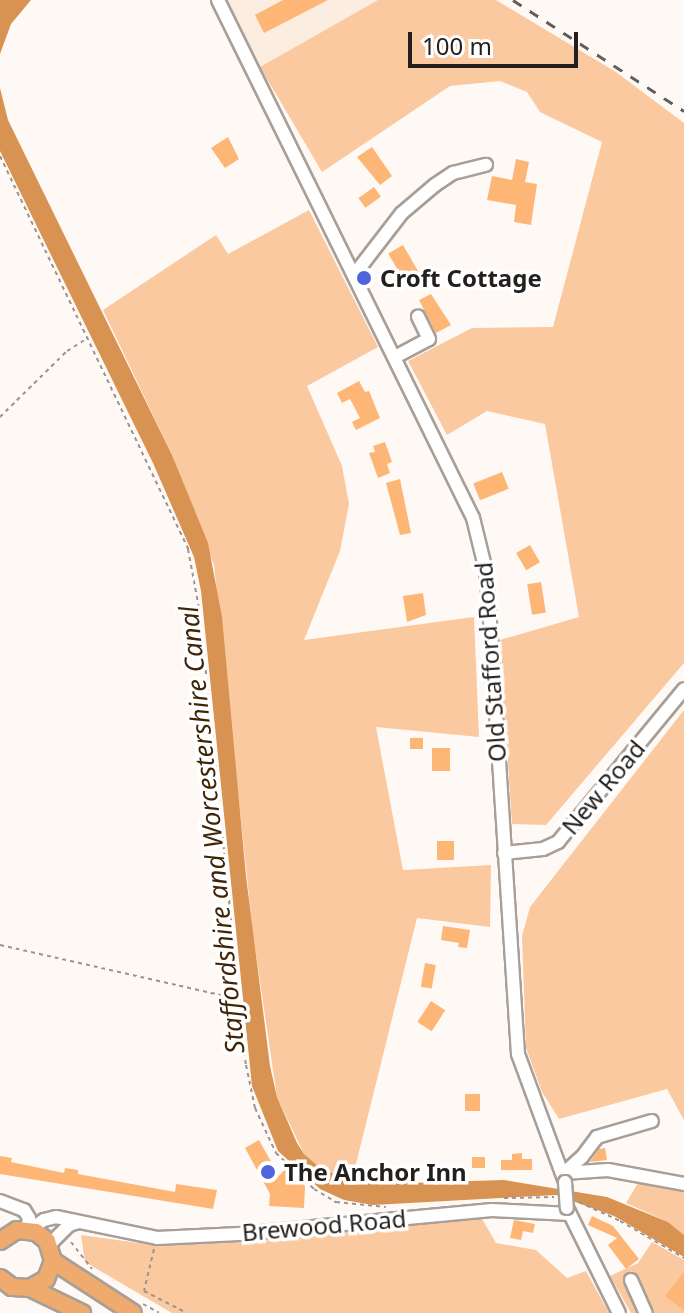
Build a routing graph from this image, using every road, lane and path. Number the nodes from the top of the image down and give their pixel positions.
1 (218, 0) edge
2 (0, 156) edge
3 (486, 165) dead end
4 (354, 275) junction
5 (418, 316) dead end
6 (88, 338) junction
7 (395, 357) junction
8 (0, 417) edge
9 (684, 689) edge
10 (504, 853) junction
11 (0, 945) edge
12 (239, 999) junction
13 (652, 1121) dead end
14 (295, 1172) dead end
15 (564, 1178) junction
16 (684, 1184) edge
17 (0, 1201) edge
18 (569, 1211) junction
19 (79, 1222) junction
20 (0, 1224) edge
21 (25, 1230) junction
22 (63, 1231) junction
23 (157, 1238) junction
24 (0, 1241) edge
25 (52, 1253) junction
26 (0, 1278) edge
27 (99, 1278) dead end
28 (631, 1280) dead end
29 (30, 1288) junction
30 (134, 1306) edge
31 (82, 1313) edge
32 (159, 1313) edge
33 (187, 1313) edge
34 (619, 1313) edge
35 (646, 1313) edge

1 - 4 street, Old Stafford Road
2 - 6 path
3 - 4 street
4 - 7 street, Old Stafford Road
5 - 7 street
6 - 8 path
6 - 12 path
7 - 10 street, Old Stafford Road
9 - 10 street, New Road
10 - 15 street, Old Stafford Road
11 - 12 path
12 - 14 path
13 - 15 street
15 - 16 street
15 - 18 street, Old Stafford Road, bridge
17 - 21 street
18 - 23 street, Brewood Road
18 - 34 street
19 - 21 street, Brewood Road
19 - 22 street
19 - 23 street, Brewood Road
20 - 21 highway
21 - 24 highway
21 - 25 highway
22 - 25 street
22 - 27 path
23 - 33 path
25 - 29 highway
25 - 30 highway
26 - 29 highway
28 - 35 street
29 - 31 highway
30 - 32 path

